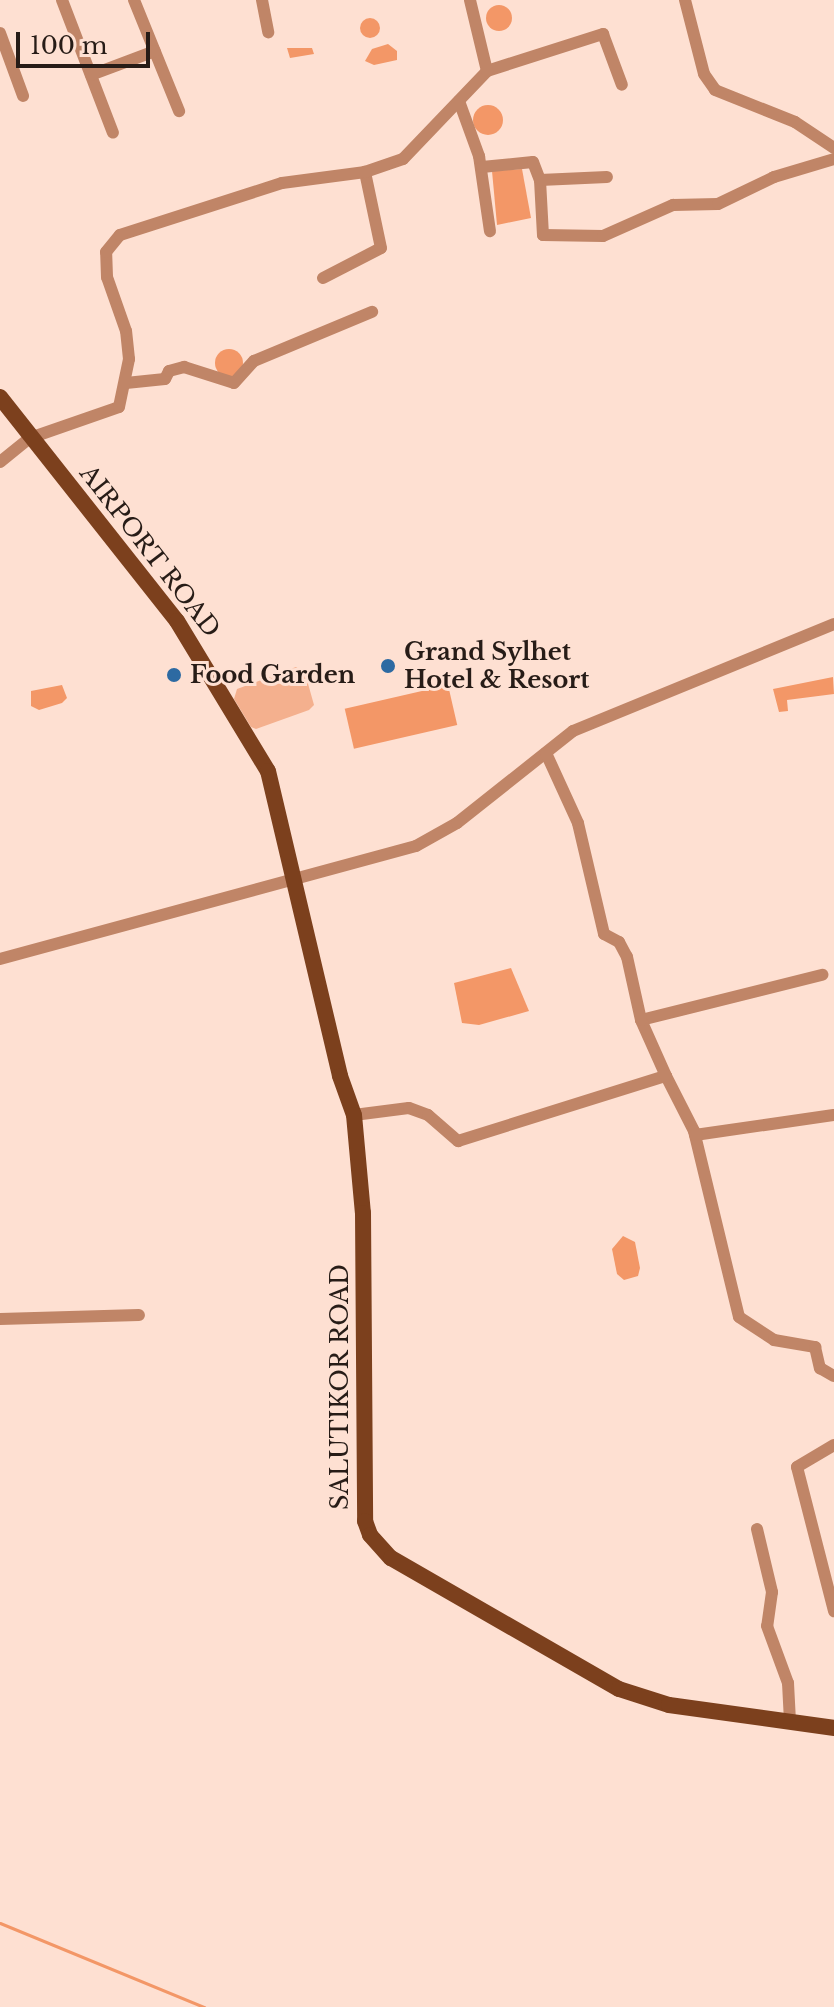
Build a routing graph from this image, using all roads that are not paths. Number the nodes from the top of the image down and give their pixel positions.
1 (62, 0) edge
2 (134, 0) edge
3 (262, 0) edge
4 (470, 0) edge
5 (685, 0) edge
6 (268, 32) dead end
7 (0, 33) edge
8 (155, 51) junction
9 (487, 71) junction
10 (91, 75) junction
11 (622, 85) dead end
12 (23, 96) dead end
13 (459, 101) junction
14 (179, 111) dead end
15 (113, 133) dead end
16 (834, 148) edge
17 (834, 159) edge
18 (482, 167) junction
19 (365, 172) junction
20 (607, 177) dead end
21 (540, 180) junction
22 (490, 231) dead end
23 (323, 278) dead end
24 (372, 312) dead end
25 (126, 383) junction
26 (0, 397) edge
27 (30, 438) junction
28 (0, 462) edge
29 (834, 624) edge
30 (546, 753) junction
31 (296, 877) junction
32 (0, 943) edge
33 (2, 958) edge
34 (822, 975) dead end
35 (641, 1020) junction
36 (666, 1076) junction
37 (354, 1115) junction
38 (834, 1115) edge
39 (695, 1135) junction
40 (139, 1315) dead end
41 (0, 1319) edge
42 (834, 1376) edge
43 (834, 1445) edge
44 (757, 1529) dead end
45 (834, 1611) edge
46 (790, 1722) junction
47 (834, 1728) edge

1 - 10 street
2 - 8 street
3 - 6 street
4 - 9 street
5 - 16 street
7 - 12 street
8 - 10 street
8 - 14 street
9 - 11 street
9 - 13 street
10 - 15 street
13 - 18 street
13 - 19 street
17 - 21 street
18 - 21 street
18 - 22 street
19 - 23 street
19 - 25 street
20 - 21 street
24 - 25 street
25 - 27 street
26 - 27 main road, AIRPORT ROAD
27 - 28 street
27 - 31 main road, AIRPORT ROAD
29 - 30 street
30 - 31 street
30 - 35 street
31 - 33 street
31 - 37 main road, SALUTIKOR ROAD
32 - 33 street
34 - 35 street
35 - 36 street
36 - 37 street
36 - 39 street
37 - 46 main road, SALUTIKOR ROAD
38 - 39 street
39 - 42 street
40 - 41 street
43 - 45 street
44 - 46 street
46 - 47 main road, SALUTIKOR ROAD

